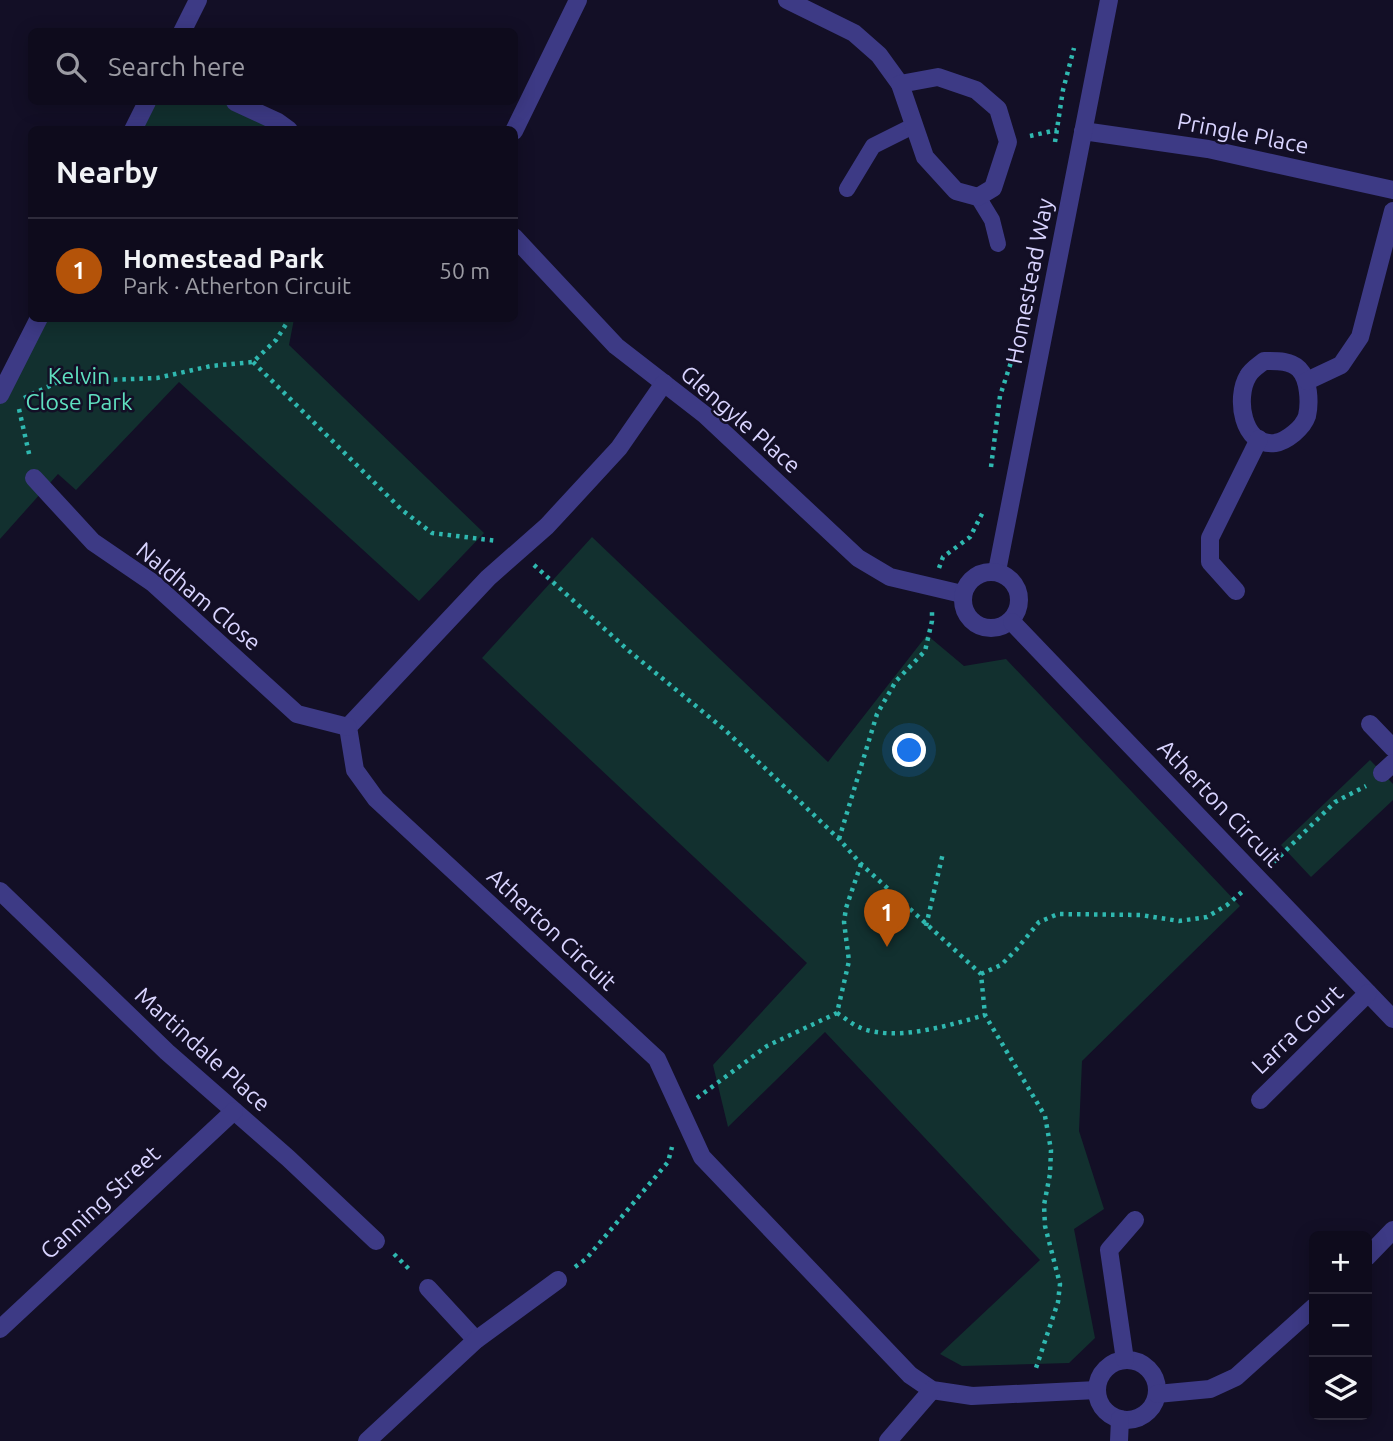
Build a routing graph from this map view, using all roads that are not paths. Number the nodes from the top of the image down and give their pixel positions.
1 (198, 0) edge
2 (578, 0) edge
3 (787, 0) edge
4 (1109, 0) edge
5 (184, 28) edge
6 (900, 84) junction
7 (146, 105) edge
8 (242, 105) edge
9 (135, 126) edge
10 (284, 126) edge
11 (516, 126) edge
12 (913, 126) junction
13 (1083, 131) junction
14 (847, 189) dead end
15 (1393, 190) edge
16 (978, 197) junction
17 (1393, 211) edge
18 (518, 241) edge
19 (998, 244) dead end
20 (36, 322) edge
21 (1307, 381) junction
22 (664, 383) junction
23 (0, 395) edge
24 (1259, 439) junction
25 (34, 478) road end
26 (996, 571) junction
27 (1236, 591) dead end
28 (962, 594) junction
29 (1012, 622) junction
30 (1370, 724) dead end
31 (348, 727) junction
32 (1393, 748) edge
33 (0, 891) edge
34 (1368, 993) junction
35 (1393, 1019) edge
36 (1260, 1100) dead end
37 (234, 1111) junction
38 (1135, 1220) dead end
39 (1393, 1230) edge
40 (376, 1241) road end
41 (1372, 1252) edge
42 (558, 1280) road end
43 (428, 1288) road end
44 (1309, 1311) edge
45 (0, 1329) edge
46 (476, 1340) junction
47 (1125, 1360) junction
48 (932, 1390) junction
49 (1097, 1390) junction
50 (1157, 1394) junction
51 (1120, 1419) junction
52 (367, 1441) edge
53 (888, 1441) edge
54 (1118, 1441) edge

1 - 5 street
2 - 11 street
3 - 6 street
4 - 13 street, Homestead Way
6 - 12 street
6 - 16 street
7 - 9 street
8 - 10 street
12 - 14 lane
12 - 16 street
13 - 15 street, Pringle Place
13 - 26 street, Homestead Way
16 - 19 lane
17 - 21 street
18 - 22 street, Glengyle Place
20 - 23 street
21 - 24 street
21 - 24 street
22 - 28 street, Glengyle Place
22 - 31 street
24 - 27 street
25 - 31 street, Naldham Close
26 - 28 street
26 - 29 street
28 - 29 street
29 - 34 street, Atherton Circuit
30 - 32 street
31 - 48 street, Atherton Circuit
33 - 37 street, Martindale Place
34 - 35 street, Atherton Circuit
34 - 36 street, Larra Court
37 - 40 street, Martindale Place
37 - 45 street, Canning Street
38 - 47 street
39 - 41 street
42 - 46 street
43 - 46 street
44 - 50 street
46 - 52 street
47 - 49 street
47 - 50 street
48 - 49 street, Atherton Circuit
48 - 53 street
49 - 51 street
50 - 51 street
51 - 54 street

